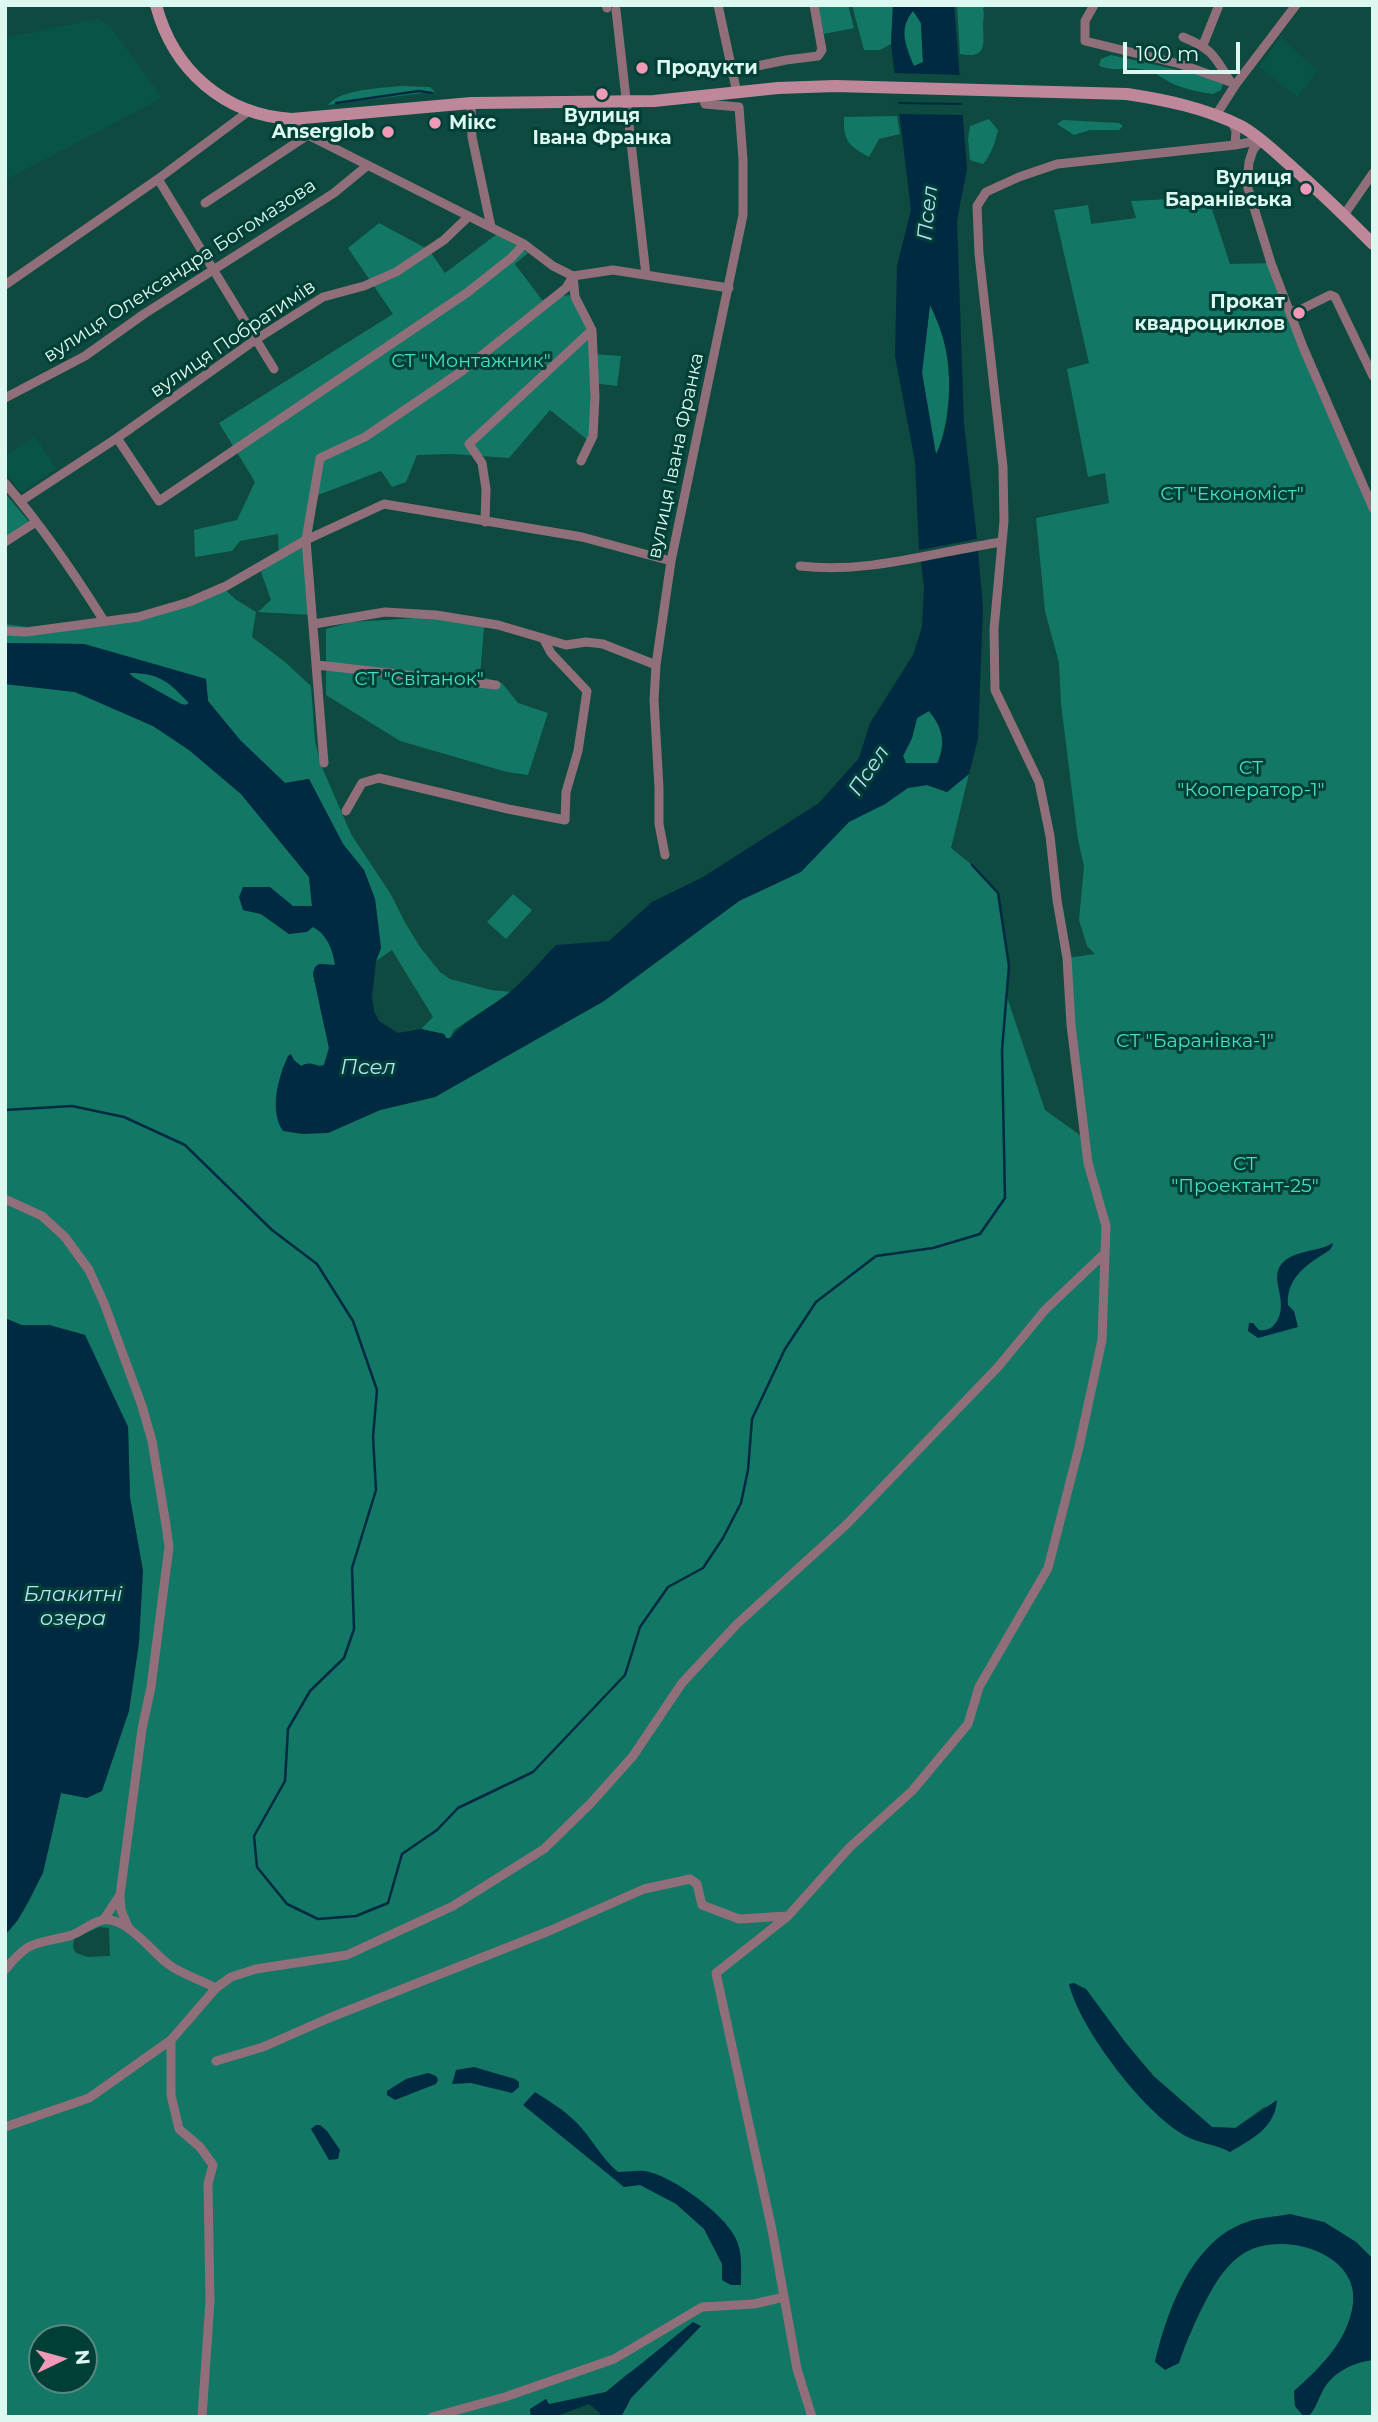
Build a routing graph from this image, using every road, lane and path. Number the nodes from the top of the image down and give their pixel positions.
1 (156, 5) edge
2 (718, 5) edge
3 (814, 5) edge
4 (1094, 5) edge
5 (1219, 5) edge
6 (1296, 5) edge
7 (610, 8) edge
8 (1183, 37) dead end
9 (1203, 45) junction
10 (733, 71) junction
11 (1233, 82) junction
12 (737, 93) junction
13 (703, 97) junction
14 (626, 101) junction
15 (471, 103) junction
16 (249, 111) junction
17 (1216, 115) junction
18 (292, 119) junction
19 (1232, 122) junction
20 (309, 135) junction
21 (1261, 140) junction
22 (1235, 145) junction
23 (368, 165) junction
24 (1373, 173) edge
25 (158, 179) junction
26 (205, 203) dead end
27 (1344, 215) junction
28 (468, 216) junction
29 (491, 228) junction
30 (524, 244) junction
31 (1373, 244) edge
32 (212, 270) junction
33 (646, 275) junction
34 (573, 276) junction
35 (5, 285) edge
36 (729, 288) junction
37 (1290, 312) junction
38 (592, 331) junction
39 (255, 340) junction
40 (275, 369) dead end
41 (1373, 376) edge
42 (5, 398) edge
43 (117, 438) junction
44 (581, 461) dead end
45 (5, 483) edge
46 (1370, 497) edge
47 (21, 501) junction
48 (1373, 508) edge
49 (36, 522) junction
50 (485, 522) junction
51 (306, 540) junction
52 (5, 542) edge
53 (1002, 542) junction
54 (671, 561) junction
55 (800, 565) dead end
56 (104, 621) junction
57 (314, 624) junction
58 (5, 631) edge
59 (543, 638) junction
60 (656, 665) junction
61 (317, 666) junction
62 (496, 685) dead end
63 (324, 763) dead end
64 (346, 811) dead end
65 (665, 855) dead end
66 (5, 1199) edge
67 (1105, 1253) junction
68 (120, 1895) junction
69 (788, 1916) junction
70 (104, 1919) junction
71 (129, 1929) junction
72 (5, 1969) edge
73 (216, 1988) junction
74 (172, 2040) junction
75 (216, 2061) dead end
76 (5, 2127) edge
77 (785, 2297) junction
78 (202, 2417) edge
79 (432, 2417) edge
80 (813, 2417) edge

1 - 16 main road
2 - 10 street
3 - 10 street
4 - 11 street
5 - 9 street
6 - 11 street
7 - 14 street
8 - 9 street
9 - 11 street
10 - 12 street
11 - 17 street
12 - 13 main road
12 - 17 main road
13 - 14 main road
13 - 36 street, вулиця Івана Франка
14 - 15 main road
14 - 33 street
15 - 18 main road
15 - 29 street
16 - 18 main road
16 - 25 street
17 - 19 main road
18 - 20 street
19 - 21 main road
19 - 22 street
20 - 23 street
20 - 26 street
21 - 22 street
21 - 27 main road
21 - 37 street
22 - 53 street
23 - 28 street
23 - 32 street, вулиця Олександра Богомазова
24 - 27 street
25 - 32 street
25 - 35 street
27 - 31 main road
28 - 29 street
28 - 39 street, вулиця Побратимів
29 - 30 street
30 - 34 street
30 - 43 street
32 - 39 street
32 - 42 street, вулиця Олександра Богомазова
33 - 34 street
33 - 36 street
34 - 38 street
34 - 51 street
36 - 54 street, вулиця Івана Франка
37 - 41 street
37 - 46 street
38 - 44 street
38 - 50 street
39 - 40 street
39 - 43 street, вулиця Побратимів
43 - 47 street, вулиця Побратимів
45 - 47 street
46 - 48 street
47 - 49 street
49 - 52 street
49 - 56 street
50 - 51 street
50 - 54 street
51 - 56 street
51 - 57 street
53 - 55 street
53 - 67 street
54 - 60 street, вулиця Івана Франка
56 - 58 street
57 - 59 street
57 - 61 street
59 - 60 street
59 - 64 street
60 - 65 street, вулиця Івана Франка
61 - 62 street
61 - 63 street
66 - 68 street
67 - 69 street
67 - 73 street
68 - 70 street
68 - 71 street
69 - 75 street
69 - 77 street
70 - 71 street
70 - 72 street
71 - 73 street
73 - 74 street
74 - 76 street
74 - 78 street
77 - 79 street
77 - 80 street

